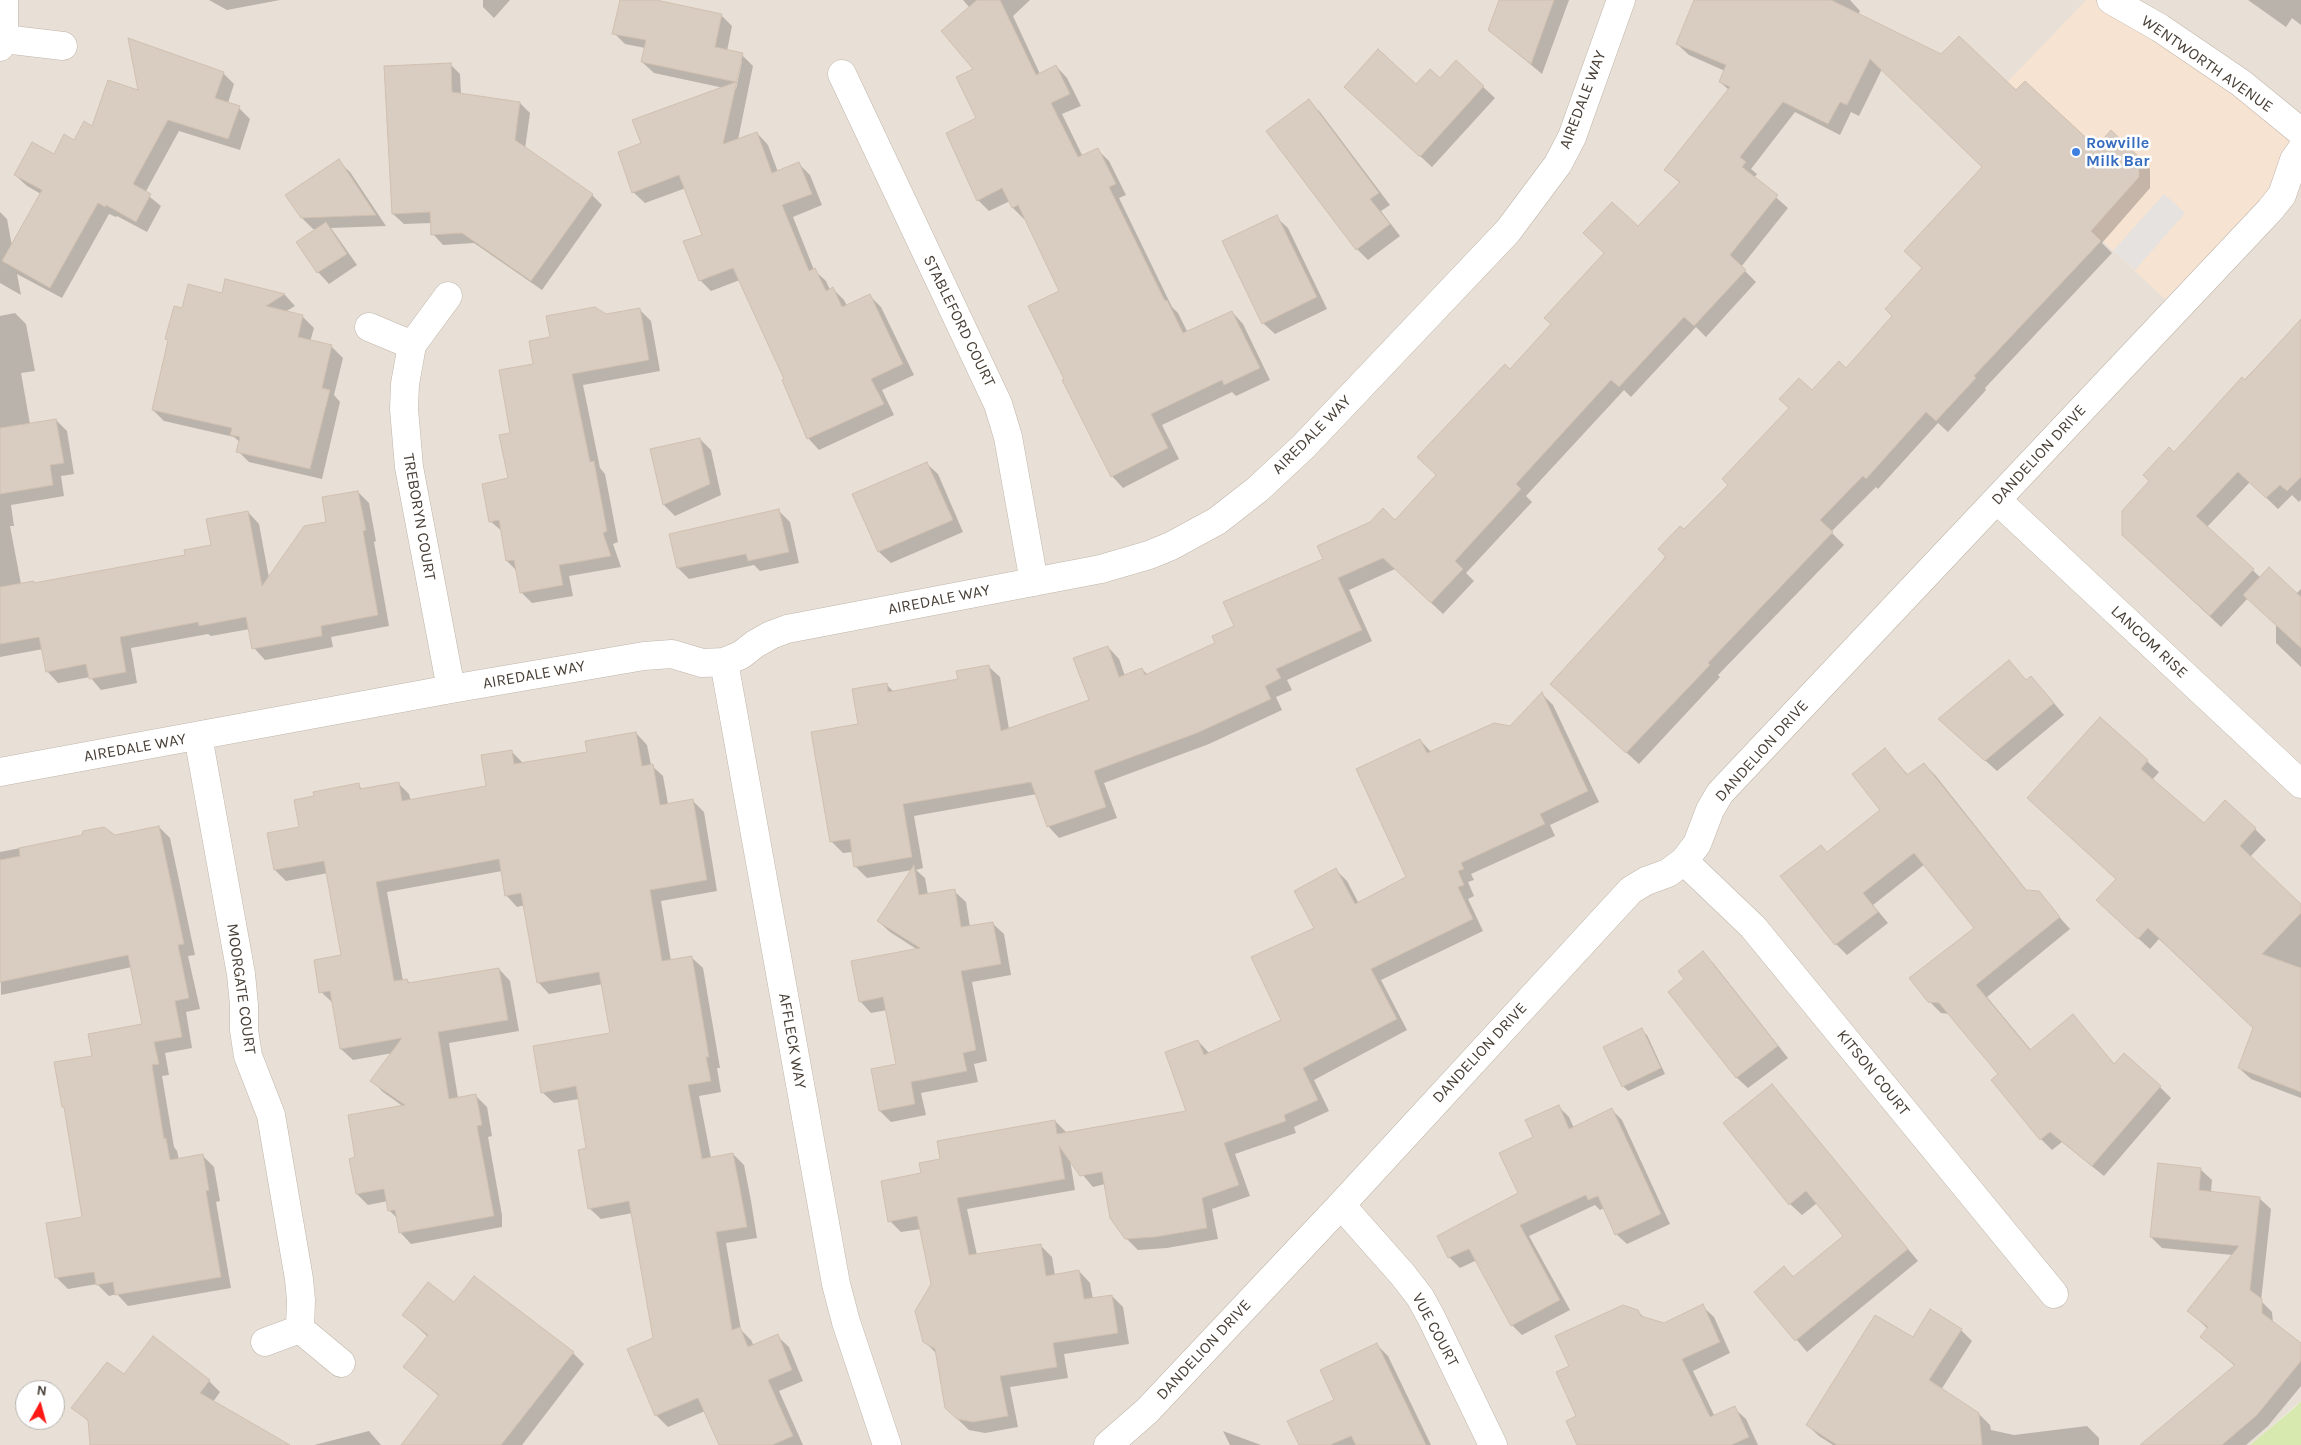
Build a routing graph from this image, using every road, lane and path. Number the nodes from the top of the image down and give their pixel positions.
1 (4, 0) edge
2 (1621, 0) edge
3 (2111, 0) edge
4 (2, 43) edge
5 (63, 46) dead end
6 (842, 74) dead end
7 (2301, 132) edge
8 (2301, 150) edge
9 (448, 296) dead end
10 (369, 327) dead end
11 (412, 345) junction
12 (1997, 500) junction
13 (1034, 582) junction
14 (724, 662) junction
15 (451, 689) junction
16 (198, 736) junction
17 (0, 772) edge
18 (2301, 784) edge
19 (1684, 861) junction
20 (1341, 1205) junction
21 (2054, 1294) dead end
22 (300, 1329) junction
23 (265, 1342) dead end
24 (341, 1363) dead end
25 (877, 1417) junction
26 (887, 1445) edge
27 (900, 1445) edge
28 (1108, 1445) edge
29 (1492, 1445) edge

1 - 4 street
2 - 13 street, AIREDALE WAY
3 - 7 street, WENTWORTH AVENUE
4 - 5 street
6 - 13 street, STABLEFORD COURT
8 - 12 street, DANDELION DRIVE
9 - 11 street, TREBORYN COURT
10 - 11 street
11 - 15 street, TREBORYN COURT
12 - 18 street, LANCOM RISE
12 - 19 street, DANDELION DRIVE
13 - 14 street, AIREDALE WAY
14 - 15 street, AIREDALE WAY
14 - 25 street, AFFLECK WAY
15 - 16 street, AIREDALE WAY
16 - 17 street, AIREDALE WAY
16 - 22 street, MOORGATE COURT
19 - 20 street, DANDELION DRIVE
19 - 21 street, KITSON COURT
20 - 28 street, DANDELION DRIVE
20 - 29 street, VUE COURT
22 - 23 street
22 - 24 street
25 - 26 street, AFFLECK WAY
25 - 27 street, AFFLECK WAY

